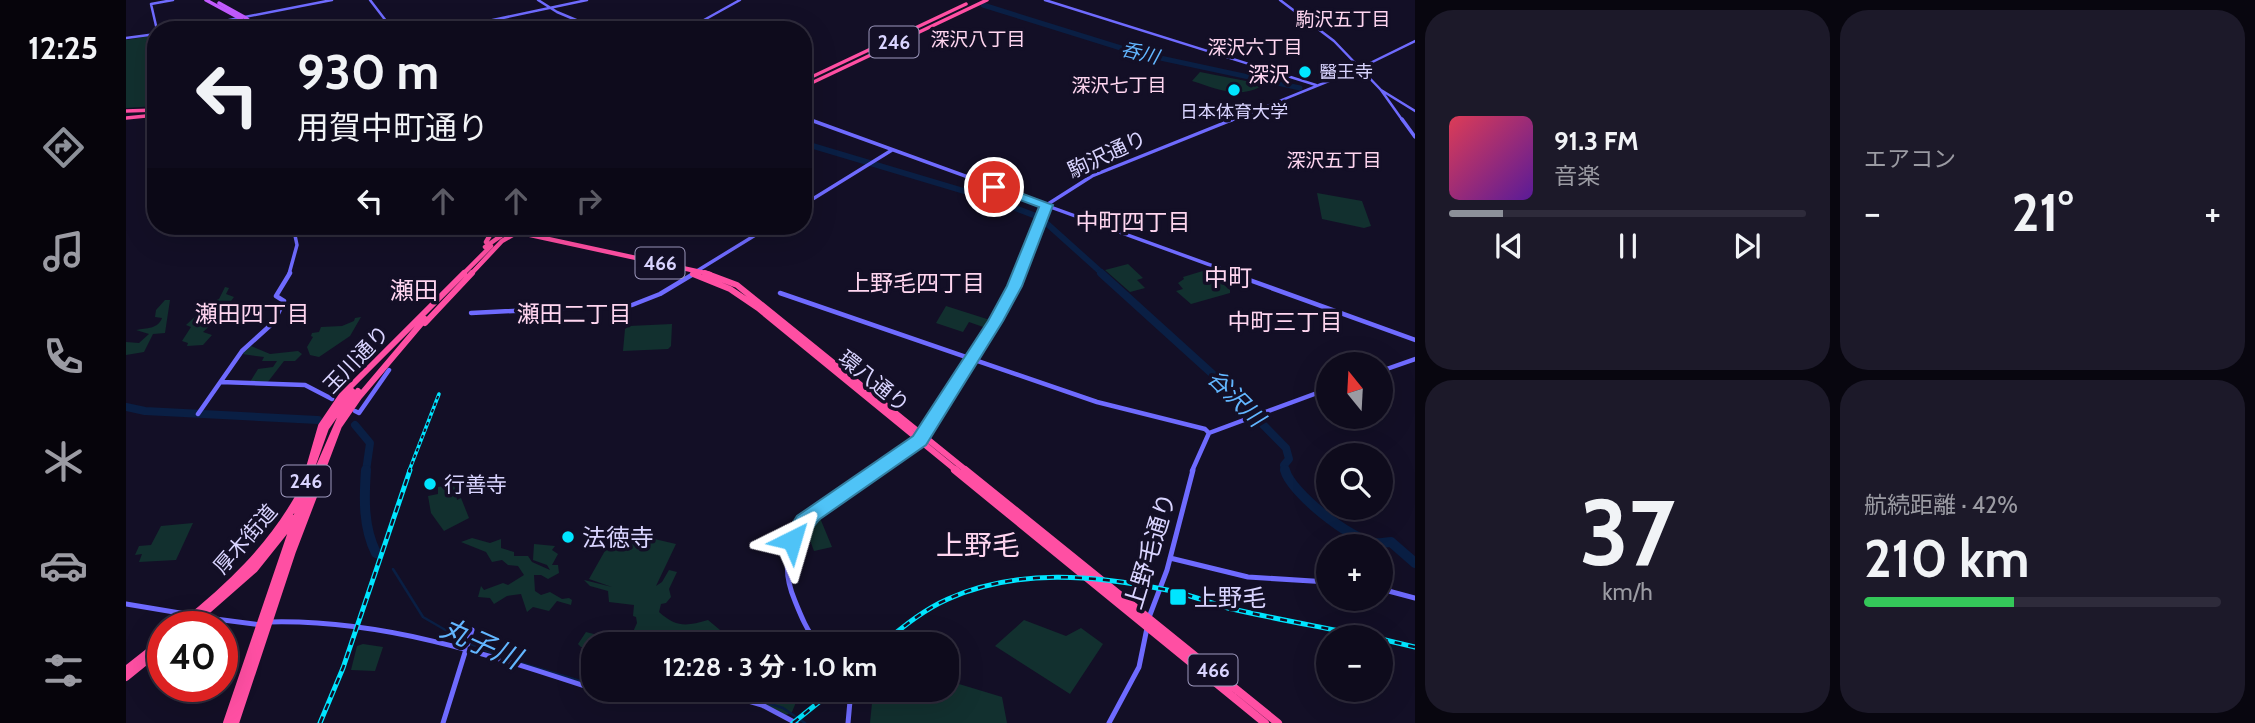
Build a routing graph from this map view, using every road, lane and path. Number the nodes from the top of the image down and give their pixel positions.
1 (173, 0) edge
2 (206, 0) edge
3 (214, 0) edge
4 (332, 0) edge
5 (370, 0) edge
6 (538, 0) edge
7 (587, 0) edge
8 (740, 0) edge
9 (981, 0) edge
10 (1045, 0) edge
11 (1280, 0) edge
12 (550, 7) junction
13 (245, 17) junction
14 (239, 18) junction
15 (155, 21) edge
16 (224, 21) edge
17 (242, 21) edge
18 (250, 21) edge
19 (386, 21) edge
20 (487, 21) edge
21 (580, 21) edge
22 (703, 21) edge
23 (147, 34) edge
24 (126, 38) edge
25 (1415, 41) edge
26 (1360, 68) junction
27 (812, 80) edge
28 (812, 80) edge
29 (1317, 86) junction
30 (1381, 90) junction
31 (1415, 111) edge
32 (147, 114) edge
33 (126, 115) edge
34 (812, 120) edge
35 (1415, 137) edge
36 (892, 149) junction
37 (812, 199) edge
38 (1046, 205) junction
39 (294, 235) edge
40 (489, 235) edge
41 (505, 235) tunnel mouth
42 (528, 235) edge
43 (550, 235) edge
44 (755, 235) edge
45 (492, 246) junction
46 (481, 250) junction
47 (695, 272) junction
48 (780, 293) dead end
49 (471, 313) dead end
50 (412, 325) junction
51 (1415, 340) edge
52 (387, 357) junction
53 (973, 359) junction
54 (1415, 359) edge
55 (1393, 367) edge
56 (389, 370) dead end
57 (220, 382) junction
58 (355, 391) junction
59 (1316, 393) edge
60 (332, 399) dead end
61 (355, 411) dead end
62 (199, 412) dead end
63 (1209, 433) junction
64 (919, 440) junction
65 (1170, 558) junction
66 (1316, 581) edge
67 (1393, 592) edge
68 (1415, 598) edge
69 (126, 604) edge
70 (199, 611) edge
71 (207, 611) edge
72 (1148, 622) junction
73 (264, 624) junction
74 (472, 630) dead end
75 (808, 632) edge
76 (467, 648) junction
77 (147, 654) edge
78 (147, 661) edge
79 (126, 670) edge
80 (126, 677) edge
81 (581, 685) edge
82 (752, 702) edge
83 (852, 702) edge
84 (227, 723) edge
85 (235, 723) edge
86 (443, 723) edge
87 (796, 723) edge
88 (848, 723) edge
89 (1110, 723) edge
90 (1265, 723) edge
91 (1278, 723) edge

1 - 15 street
2 - 14 main road
3 - 13 main road
4 - 13 street
5 - 19 street
6 - 12 street
7 - 12 street
8 - 22 street
9 - 27 highway, 246
9 - 28 highway
10 - 29 street
11 - 26 street
12 - 20 street
12 - 21 street
13 - 14 street
13 - 18 main road
14 - 16 street
14 - 17 main road
23 - 24 street
25 - 26 street, 駒沢通り
26 - 29 street, 駒沢通り
26 - 30 street
29 - 38 street, 駒沢通り
30 - 31 street
30 - 35 street
32 - 33 highway
34 - 36 street
36 - 37 street
36 - 38 street
38 - 51 street
38 - 53 street
39 - 57 street
40 - 46 highway
41 - 45 highway, 246
42 - 47 highway, 環八通り / 466
43 - 47 highway, 環八通り / 466
44 - 47 street
45 - 46 highway, 246
45 - 50 highway, 玉川通り / 246
45 - 52 highway, 玉川通り / 246
46 - 50 highway, 246
47 - 49 street
47 - 64 highway, 環八通り / 466
48 - 53 street
50 - 52 highway, 玉川通り / 246
52 - 58 highway, 厚木街道 / 246
52 - 73 highway, 玉川通り / 246
52 - 73 highway, 玉川通り / 246
53 - 63 street
53 - 64 street
54 - 55 street
56 - 61 street
57 - 60 street
57 - 62 street
58 - 70 highway, 厚木街道 / 246
58 - 71 highway, 厚木街道 / 246
59 - 63 street
63 - 65 street, 上野毛通り
64 - 72 highway, 環八通り / 466
64 - 72 highway, 環八通り / 466
64 - 75 street
65 - 66 street
65 - 72 street, 上野毛通り
67 - 68 street
69 - 73 street
72 - 89 street, 上野毛通り
72 - 90 highway, 環八通り / 466
72 - 91 highway, 環八通り / 466
73 - 76 street
73 - 84 highway, 玉川通り / 246
73 - 85 highway, 玉川通り / 246
74 - 76 street
76 - 81 street
76 - 86 street
77 - 79 highway
78 - 80 highway
82 - 87 street
83 - 88 street

